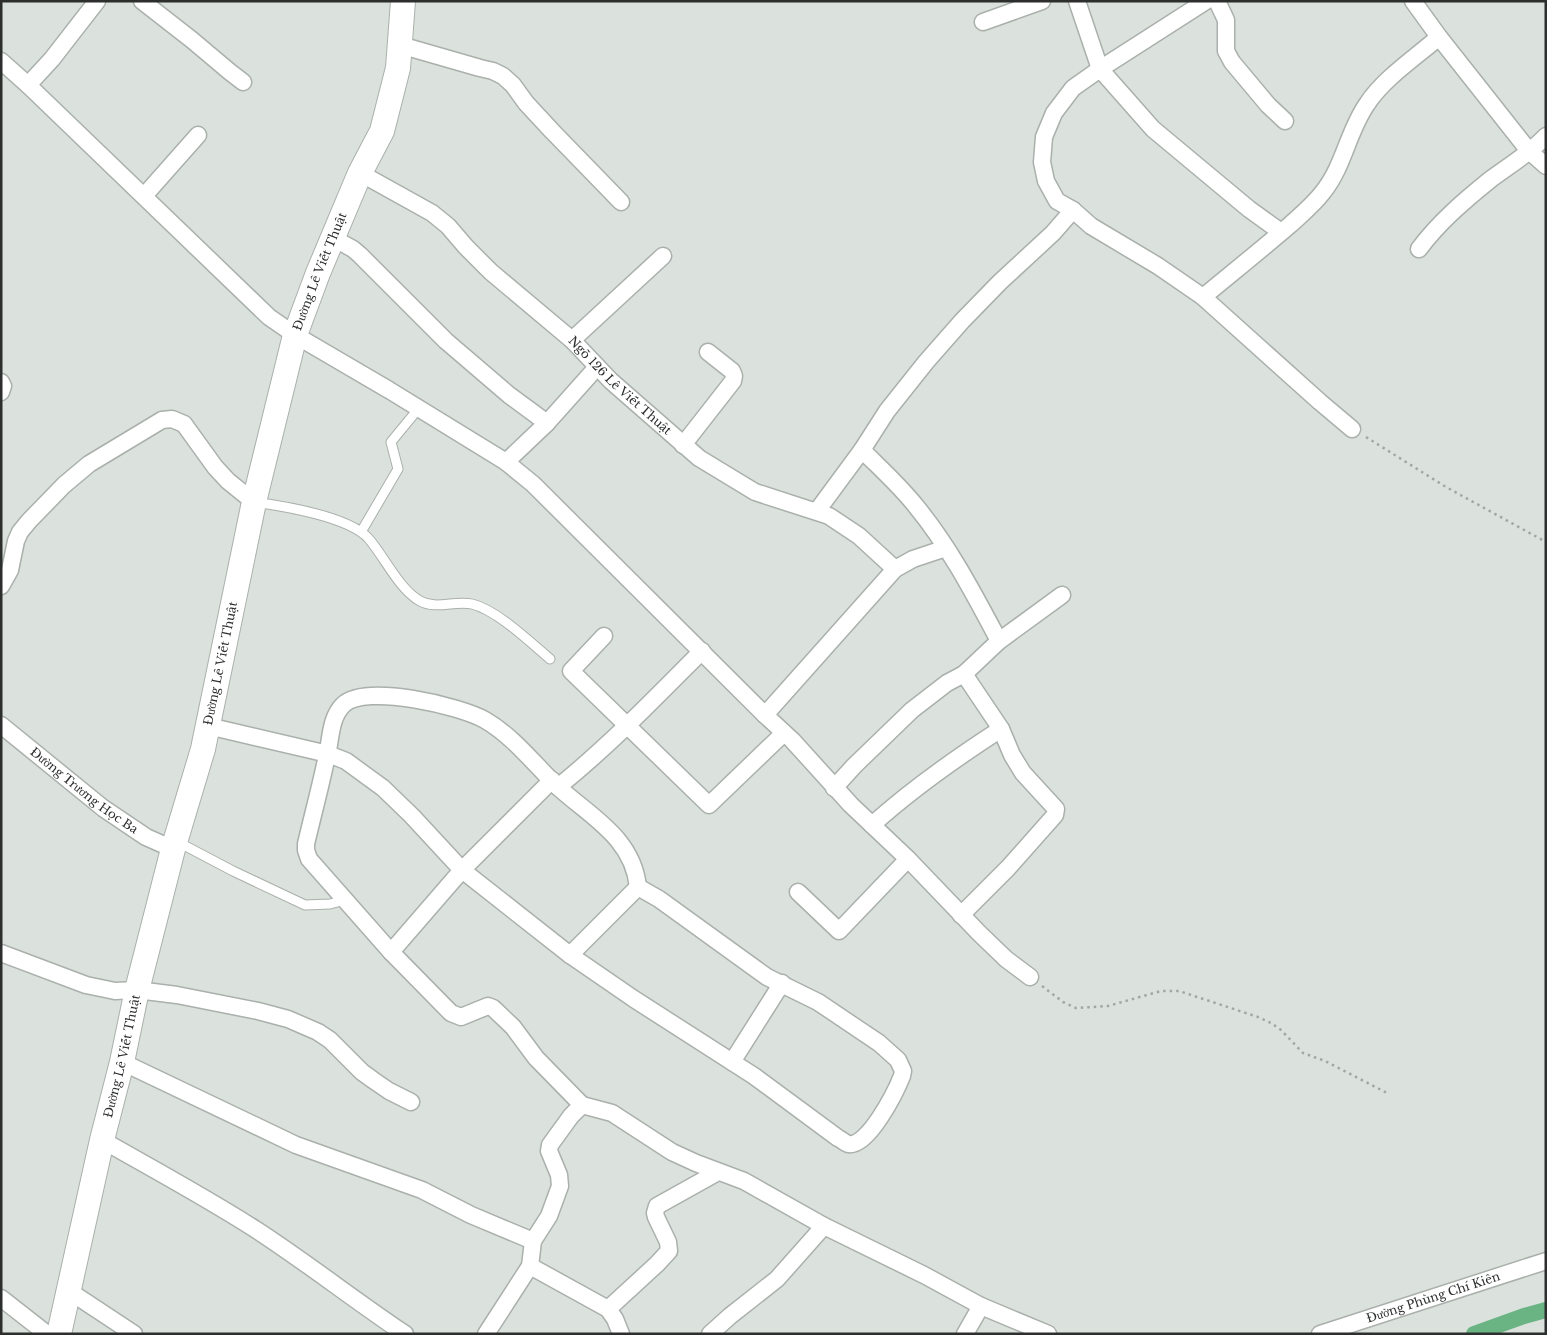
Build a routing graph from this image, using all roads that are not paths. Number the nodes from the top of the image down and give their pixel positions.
1 (96, 1) edge
2 (142, 1) edge
3 (403, 1) edge
4 (1042, 1) edge
5 (1077, 1) edge
6 (1206, 1) edge
7 (1217, 1) edge
8 (1413, 1) edge
9 (983, 22) dead end
10 (1439, 36) junction
11 (400, 45) junction
12 (1, 61) edge
13 (1100, 69) junction
14 (243, 82) dead end
15 (28, 85) junction
16 (1285, 121) dead end
17 (198, 135) dead end
18 (1546, 136) edge
19 (1529, 152) junction
20 (1546, 166) edge
21 (360, 173) junction
22 (144, 196) junction
23 (621, 202) dead end
24 (1073, 210) junction
25 (1282, 232) junction
26 (333, 238) junction
27 (1418, 249) dead end
28 (663, 256) dead end
29 (1203, 297) junction
30 (295, 335) junction
31 (572, 340) junction
32 (708, 352) dead end
33 (597, 367) junction
34 (1, 382) edge
35 (1, 392) edge
36 (419, 408) junction
37 (547, 422) junction
38 (1352, 429) road end
39 (683, 445) junction
40 (862, 450) junction
41 (506, 462) junction
42 (254, 502) junction
43 (818, 511) junction
44 (361, 532) junction
45 (946, 548) junction
46 (7, 549) edge
47 (895, 569) junction
48 (1, 586) edge
49 (1062, 595) dead end
50 (604, 636) dead end
51 (999, 642) junction
52 (702, 651) junction
53 (550, 659) dead end
54 (964, 674) junction
55 (765, 714) junction
56 (1, 725) edge
57 (208, 726) junction
58 (628, 726) junction
59 (1001, 729) junction
60 (784, 733) junction
61 (328, 754) junction
62 (555, 783) junction
63 (834, 788) junction
64 (872, 825) junction
65 (175, 845) junction
66 (908, 859) junction
67 (462, 870) junction
68 (638, 887) junction
69 (798, 892) dead end
70 (345, 900) junction
71 (961, 915) junction
72 (391, 952) junction
73 (1, 953) edge
74 (570, 955) junction
75 (1030, 977) road end
76 (782, 983) junction
77 (137, 990) junction
78 (122, 1062) junction
79 (732, 1062) junction
80 (411, 1102) dead end
81 (582, 1105) junction
82 (102, 1140) junction
83 (718, 1172) junction
84 (824, 1226) junction
85 (533, 1241) junction
86 (1546, 1261) edge
87 (530, 1266) junction
88 (69, 1291) junction
89 (1, 1298) edge
90 (981, 1306) junction
91 (608, 1309) junction
92 (47, 1334) edge
93 (59, 1334) edge
94 (134, 1334) edge
95 (406, 1334) edge
96 (486, 1334) edge
97 (621, 1334) edge
98 (710, 1334) edge
99 (965, 1334) edge
100 (1048, 1334) edge
101 (1320, 1334) edge

1 - 15 street
2 - 14 street
3 - 11 main road, Đường Lê Viết Thuật
4 - 9 street
5 - 13 street
6 - 13 street
7 - 16 street
8 - 10 street
10 - 19 street
10 - 25 street
11 - 21 main road, Đường Lê Viết Thuật
11 - 23 street
12 - 15 street
13 - 24 street
13 - 25 street
15 - 22 street
17 - 22 street
18 - 19 street
19 - 20 street
19 - 27 street
21 - 26 main road, Đường Lê Viết Thuật
21 - 31 street, Ngõ 126 Lê Viết Thuật
22 - 30 street
24 - 29 street
24 - 40 street
25 - 29 street
26 - 30 main road, Đường Lê Viết Thuật
26 - 37 street
28 - 31 street
29 - 38 street
30 - 36 street
30 - 42 main road, Đường Lê Viết Thuật
31 - 33 street, Ngõ 126 Lê Viết Thuật
32 - 39 street
33 - 37 street
33 - 39 street, Ngõ 126 Lê Viết Thuật
34 - 35 street
36 - 41 street
36 - 44 lane
37 - 41 street
39 - 43 street, Ngõ 126 Lê Viết Thuật
40 - 43 street
40 - 45 street
41 - 52 street
42 - 44 lane
42 - 46 street
42 - 57 main road, Đường Lê Viết Thuật
43 - 47 street, Ngõ 126 Lê Viết Thuật
44 - 53 lane
45 - 47 street
45 - 51 street
46 - 48 street
47 - 55 street
49 - 51 street
50 - 58 street
51 - 54 street
52 - 55 street
52 - 58 street
54 - 59 street
54 - 63 street
55 - 60 street
56 - 65 street, Đường Trương Học Ba
57 - 61 street
57 - 65 main road, Đường Lê Viết Thuật
58 - 60 street
58 - 62 street
59 - 64 street
59 - 71 street
60 - 63 street
61 - 62 street
61 - 67 street
61 - 70 street
62 - 67 street
62 - 68 street
63 - 64 street
64 - 66 street
65 - 70 lane
65 - 77 main road, Đường Lê Viết Thuật
66 - 69 street
66 - 71 street
67 - 72 street
67 - 74 street
68 - 74 street
68 - 76 street
70 - 72 street
71 - 75 street
72 - 81 street
73 - 77 street
74 - 79 street
76 - 79 street
76 - 79 street
77 - 78 main road, Đường Lê Viết Thuật
77 - 80 street
78 - 82 main road, Đường Lê Viết Thuật
78 - 85 street
81 - 83 street
81 - 85 street
82 - 88 main road, Đường Lê Viết Thuật
82 - 95 street
83 - 84 street
83 - 91 street
84 - 90 street
84 - 98 street
85 - 87 street
86 - 101 street, Đường Phùng Chí Kiên
87 - 91 street
87 - 96 street
88 - 93 main road, Đường Lê Viết Thuật
88 - 94 street
89 - 92 street
90 - 99 street
90 - 100 street
91 - 97 street

